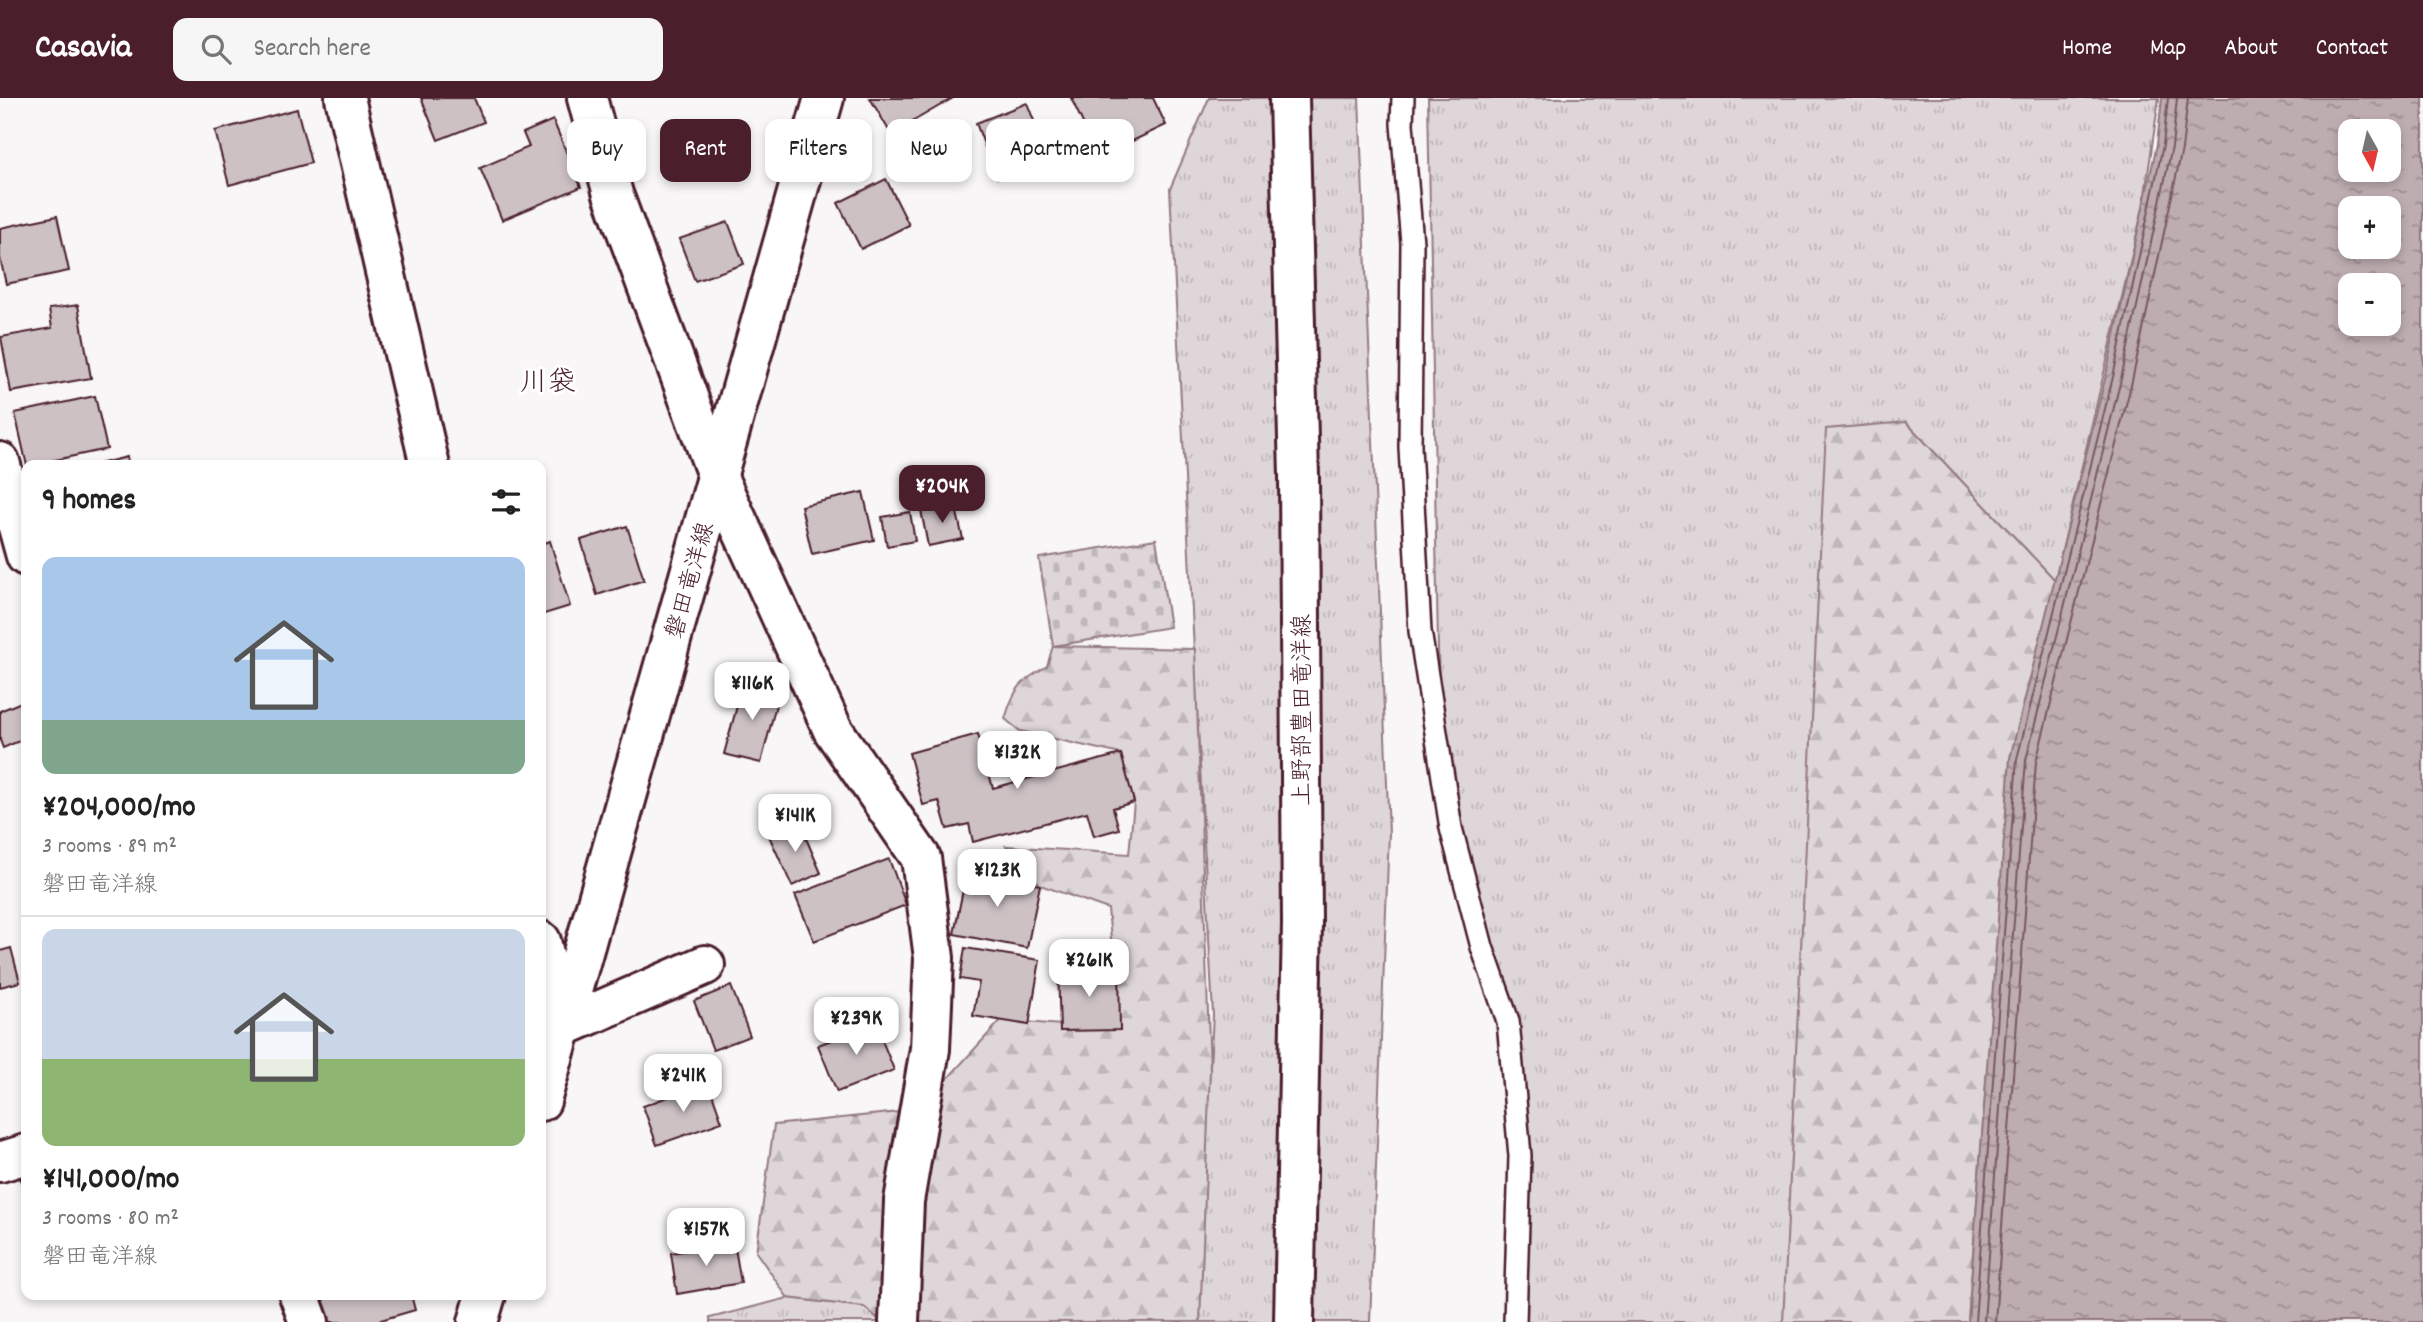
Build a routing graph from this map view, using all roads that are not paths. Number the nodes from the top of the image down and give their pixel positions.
1 (345, 98) edge
2 (587, 98) edge
3 (824, 98) edge
4 (1289, 98) edge
5 (1403, 98) edge
6 (429, 460) edge
7 (0, 462) edge
8 (718, 478) junction
9 (21, 538) edge
10 (546, 965) edge
11 (705, 965) dead end
12 (556, 1013) edge
13 (546, 1072) edge
14 (21, 1156) edge
15 (0, 1162) edge
16 (301, 1300) edge
17 (485, 1300) edge
18 (309, 1322) edge
19 (478, 1322) edge
20 (899, 1322) edge
21 (1294, 1322) edge
22 (1515, 1322) edge

1 - 6 main road
2 - 8 main road
3 - 8 main road, 磐田竜洋線
4 - 21 main road, 上野部豊田竜洋線
5 - 22 lane
7 - 9 main road
8 - 12 main road, 磐田竜洋線
8 - 20 main road
10 - 12 main road
11 - 12 main road
12 - 13 main road, 磐田竜洋線
14 - 15 main road
16 - 18 main road
17 - 19 main road

